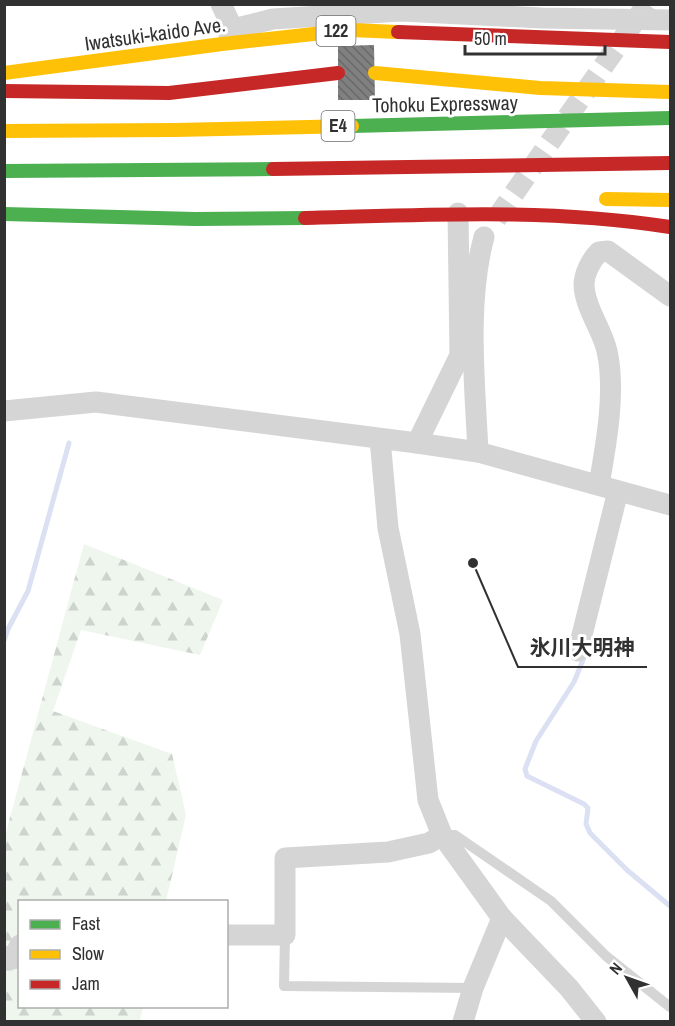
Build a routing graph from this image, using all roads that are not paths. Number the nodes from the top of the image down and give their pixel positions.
1 (221, 4) edge
2 (400, 8) edge
3 (542, 11) edge
4 (625, 12) edge
5 (670, 20) edge
6 (228, 36) junction
7 (670, 42) edge
8 (4, 73) edge
9 (338, 73) dead end
10 (375, 73) dead end
11 (4, 91) edge
12 (670, 92) edge
13 (670, 118) edge
14 (4, 132) edge
15 (670, 163) edge
16 (4, 171) edge
17 (594, 199) dead end
18 (670, 200) edge
19 (552, 201) dead end
20 (524, 212) junction
21 (458, 213) junction
22 (4, 214) edge
23 (670, 227) edge
24 (484, 237) tunnel mouth
25 (670, 296) edge
26 (4, 411) edge
27 (380, 439) junction
28 (417, 443) junction
29 (478, 452) junction
30 (608, 488) junction
31 (670, 505) edge
32 (578, 651) dead end
33 (442, 835) junction
34 (502, 918) junction
35 (228, 935) edge
36 (285, 935) junction
37 (18, 949) edge
38 (4, 956) edge
39 (473, 988) junction
40 (670, 1007) edge
41 (463, 1022) edge
42 (596, 1022) edge

1 - 6 street
2 - 3 street
2 - 6 street
3 - 4 street
4 - 5 street
6 - 7 highway, Iwatsuki-kaido Ave. / 122
6 - 8 highway, Iwatsuki-kaido Ave. / 122
9 - 11 highway
10 - 12 highway
13 - 14 highway, Tohoku Expressway / E4
15 - 16 highway, E4
17 - 18 highway
19 - 20 highway
20 - 21 highway
20 - 23 highway
21 - 22 highway
21 - 28 street
24 - 29 street
25 - 30 street
26 - 27 street
27 - 28 street
27 - 33 street
28 - 29 street
29 - 30 street
30 - 31 street
30 - 32 street
33 - 34 street
33 - 36 street
33 - 40 lane
34 - 39 street
34 - 42 street
35 - 36 street
36 - 39 lane
37 - 38 street
39 - 41 street

